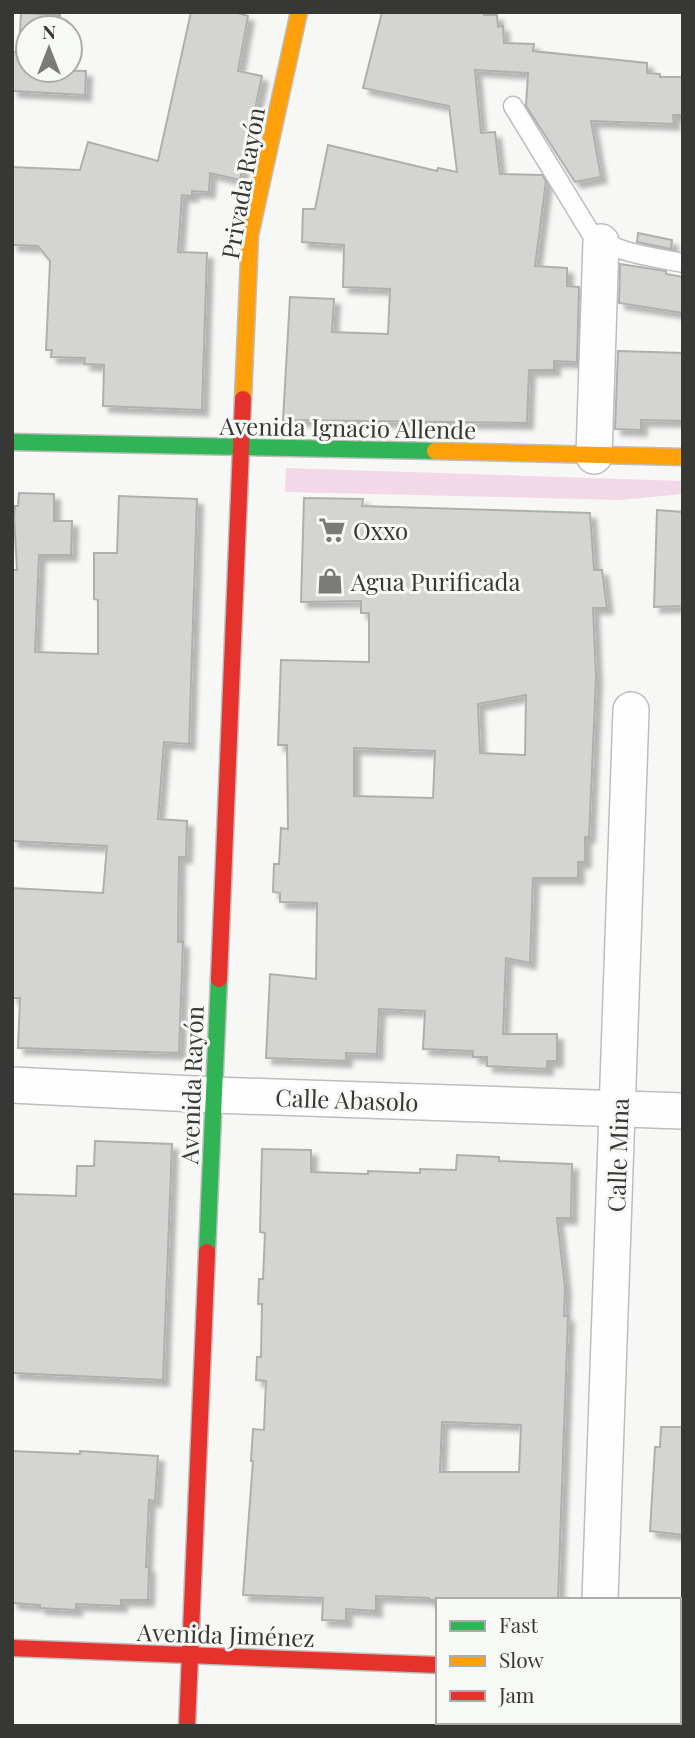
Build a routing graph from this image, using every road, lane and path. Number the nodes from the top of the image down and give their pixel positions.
1 (299, 12) edge
2 (513, 106) dead end
3 (601, 242) junction
4 (683, 263) edge
5 (12, 442) edge
6 (240, 447) junction
7 (594, 456) junction
8 (683, 457) edge
9 (631, 710) dead end
10 (12, 1085) edge
11 (214, 1095) junction
12 (618, 1108) junction
13 (683, 1111) edge
14 (600, 1598) edge
15 (12, 1648) edge
16 (190, 1656) junction
17 (436, 1665) edge
18 (187, 1726) edge

1 - 6 street, Privada Rayón
2 - 3 lane
3 - 4 lane
3 - 7 street
5 - 6 street, Avenida Ignacio Allende
6 - 7 street, Avenida Ignacio Allende
6 - 11 street, Avenida Rayón
7 - 8 street, Avenida Ignacio Allende
9 - 12 street, Calle Mina
10 - 11 street, Calle Abasolo
11 - 12 street, Calle Abasolo
11 - 16 street, Avenida Rayón
12 - 13 street, Calle Abasolo
12 - 14 street, Calle Mina
15 - 16 street, Avenida Jiménez
16 - 17 street, Avenida Jiménez
16 - 18 street, Avenida Rayón

